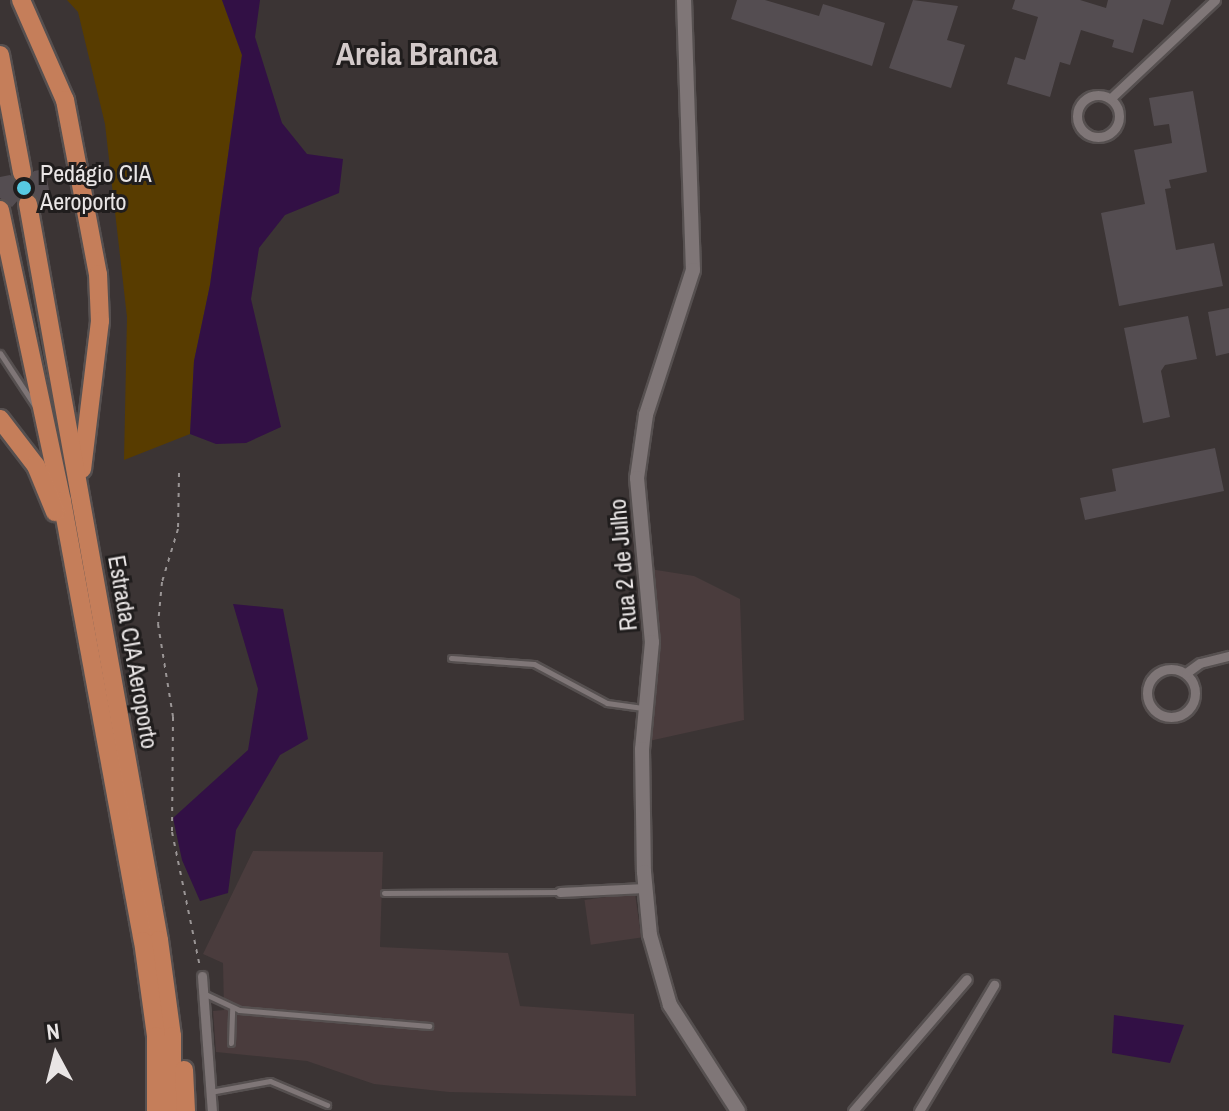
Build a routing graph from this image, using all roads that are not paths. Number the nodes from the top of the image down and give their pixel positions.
1 (21, 0) edge
2 (684, 0) edge
3 (1215, 0) edge
4 (0, 55) edge
5 (1111, 98) junction
6 (22, 173) tunnel mouth
7 (28, 204) tunnel mouth
8 (0, 210) edge
9 (0, 353) edge
10 (0, 419) edge
11 (46, 421) junction
12 (81, 503) junction
13 (75, 569) junction
14 (1229, 656) edge
15 (451, 658) dead end
16 (1186, 673) junction
17 (648, 708) junction
18 (645, 888) junction
19 (560, 892) joint
20 (384, 893) dead end
21 (202, 976) road end
22 (967, 979) dead end
23 (994, 985) dead end
24 (203, 993) junction
25 (169, 1008) junction
26 (232, 1008) junction
27 (429, 1026) dead end
28 (231, 1043) dead end
29 (209, 1092) junction
30 (327, 1105) dead end
31 (156, 1111) edge
32 (172, 1111) edge
33 (186, 1111) edge
34 (212, 1111) edge
35 (738, 1111) edge
36 (853, 1111) edge
37 (919, 1111) edge

1 - 12 highway
2 - 17 main road, Rua 2 de Julho
3 - 5 street
4 - 6 highway
5 - 5 street
7 - 12 highway, Estrada CIA Aeroporto
8 - 11 highway, Estrada CIA Aeroporto
9 - 11 lane
10 - 13 highway
11 - 13 highway, Estrada CIA Aeroporto
12 - 25 highway, Estrada CIA Aeroporto
13 - 31 highway, Estrada CIA Aeroporto
14 - 16 street
15 - 17 lane
16 - 16 street
17 - 18 main road, Rua 2 de Julho
18 - 19 street
18 - 35 main road, Rua 2 de Julho
19 - 20 lane
21 - 24 street
22 - 36 street
23 - 37 street
24 - 26 lane
24 - 29 street
25 - 32 highway, Estrada CIA Aeroporto
25 - 33 highway
26 - 27 lane
26 - 28 lane
29 - 30 lane
29 - 34 street

